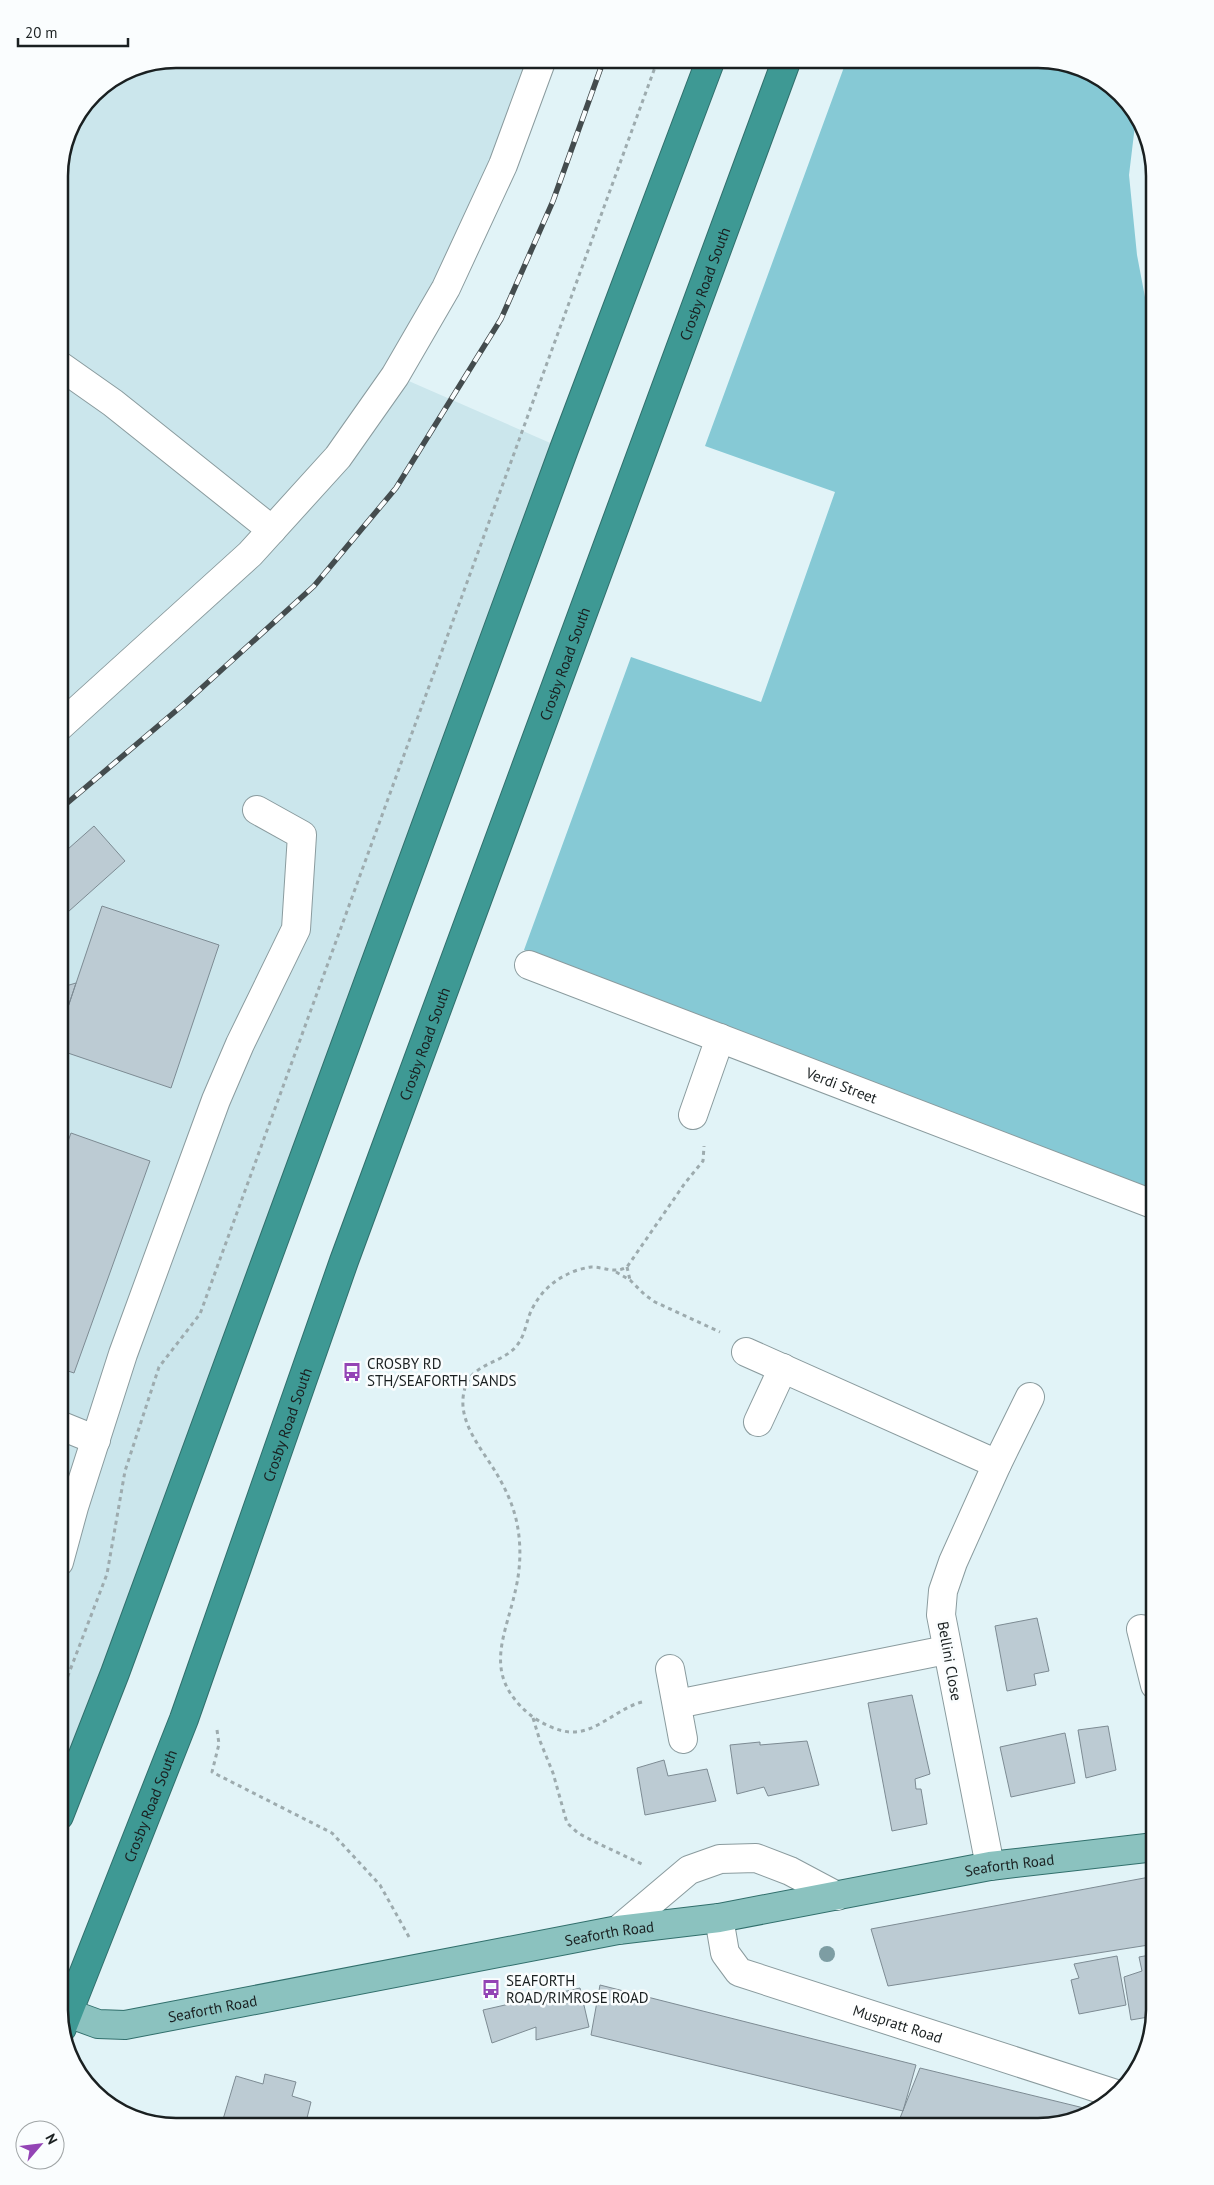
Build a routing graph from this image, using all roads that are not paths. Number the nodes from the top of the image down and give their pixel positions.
1 (539, 68) edge
2 (708, 68) edge
3 (784, 68) edge
4 (68, 371) edge
5 (272, 530) junction
6 (68, 719) edge
7 (257, 810) dead end
8 (529, 965) dead end
9 (720, 1038) junction
10 (694, 1115) road end
11 (1146, 1202) edge
12 (746, 1352) road end
13 (783, 1368) junction
14 (1030, 1397) dead end
15 (758, 1422) dead end
16 (67, 1428) edge
17 (96, 1440) junction
18 (997, 1464) junction
19 (67, 1535) edge
20 (1142, 1629) dead end
21 (1146, 1646) edge
22 (946, 1650) junction
23 (670, 1669) dead end
24 (677, 1704) junction
25 (683, 1739) dead end
26 (67, 1795) edge
27 (1146, 1848) edge
28 (990, 1866) junction
29 (837, 1896) junction
30 (719, 1918) junction
31 (618, 1930) junction
32 (67, 2014) edge
33 (68, 2020) edge
34 (1108, 2091) edge

1 - 5 street
2 - 26 highway
3 - 32 highway, Crosby Road South
4 - 5 street
5 - 6 street
7 - 17 street
8 - 9 street, Verdi Street
9 - 10 street
9 - 11 street, Verdi Street
12 - 13 street
13 - 15 street
13 - 18 street
14 - 18 street, Bellini Close
16 - 17 street
17 - 19 street
18 - 22 street, Bellini Close
20 - 21 street
22 - 24 street
22 - 28 street, Bellini Close
23 - 24 street
24 - 25 street
27 - 28 main road, Seaforth Road
28 - 29 main road, Seaforth Road
29 - 30 main road, Seaforth Road
29 - 31 street
30 - 31 main road, Seaforth Road
30 - 34 street, Muspratt Road
31 - 33 main road, Seaforth Road

